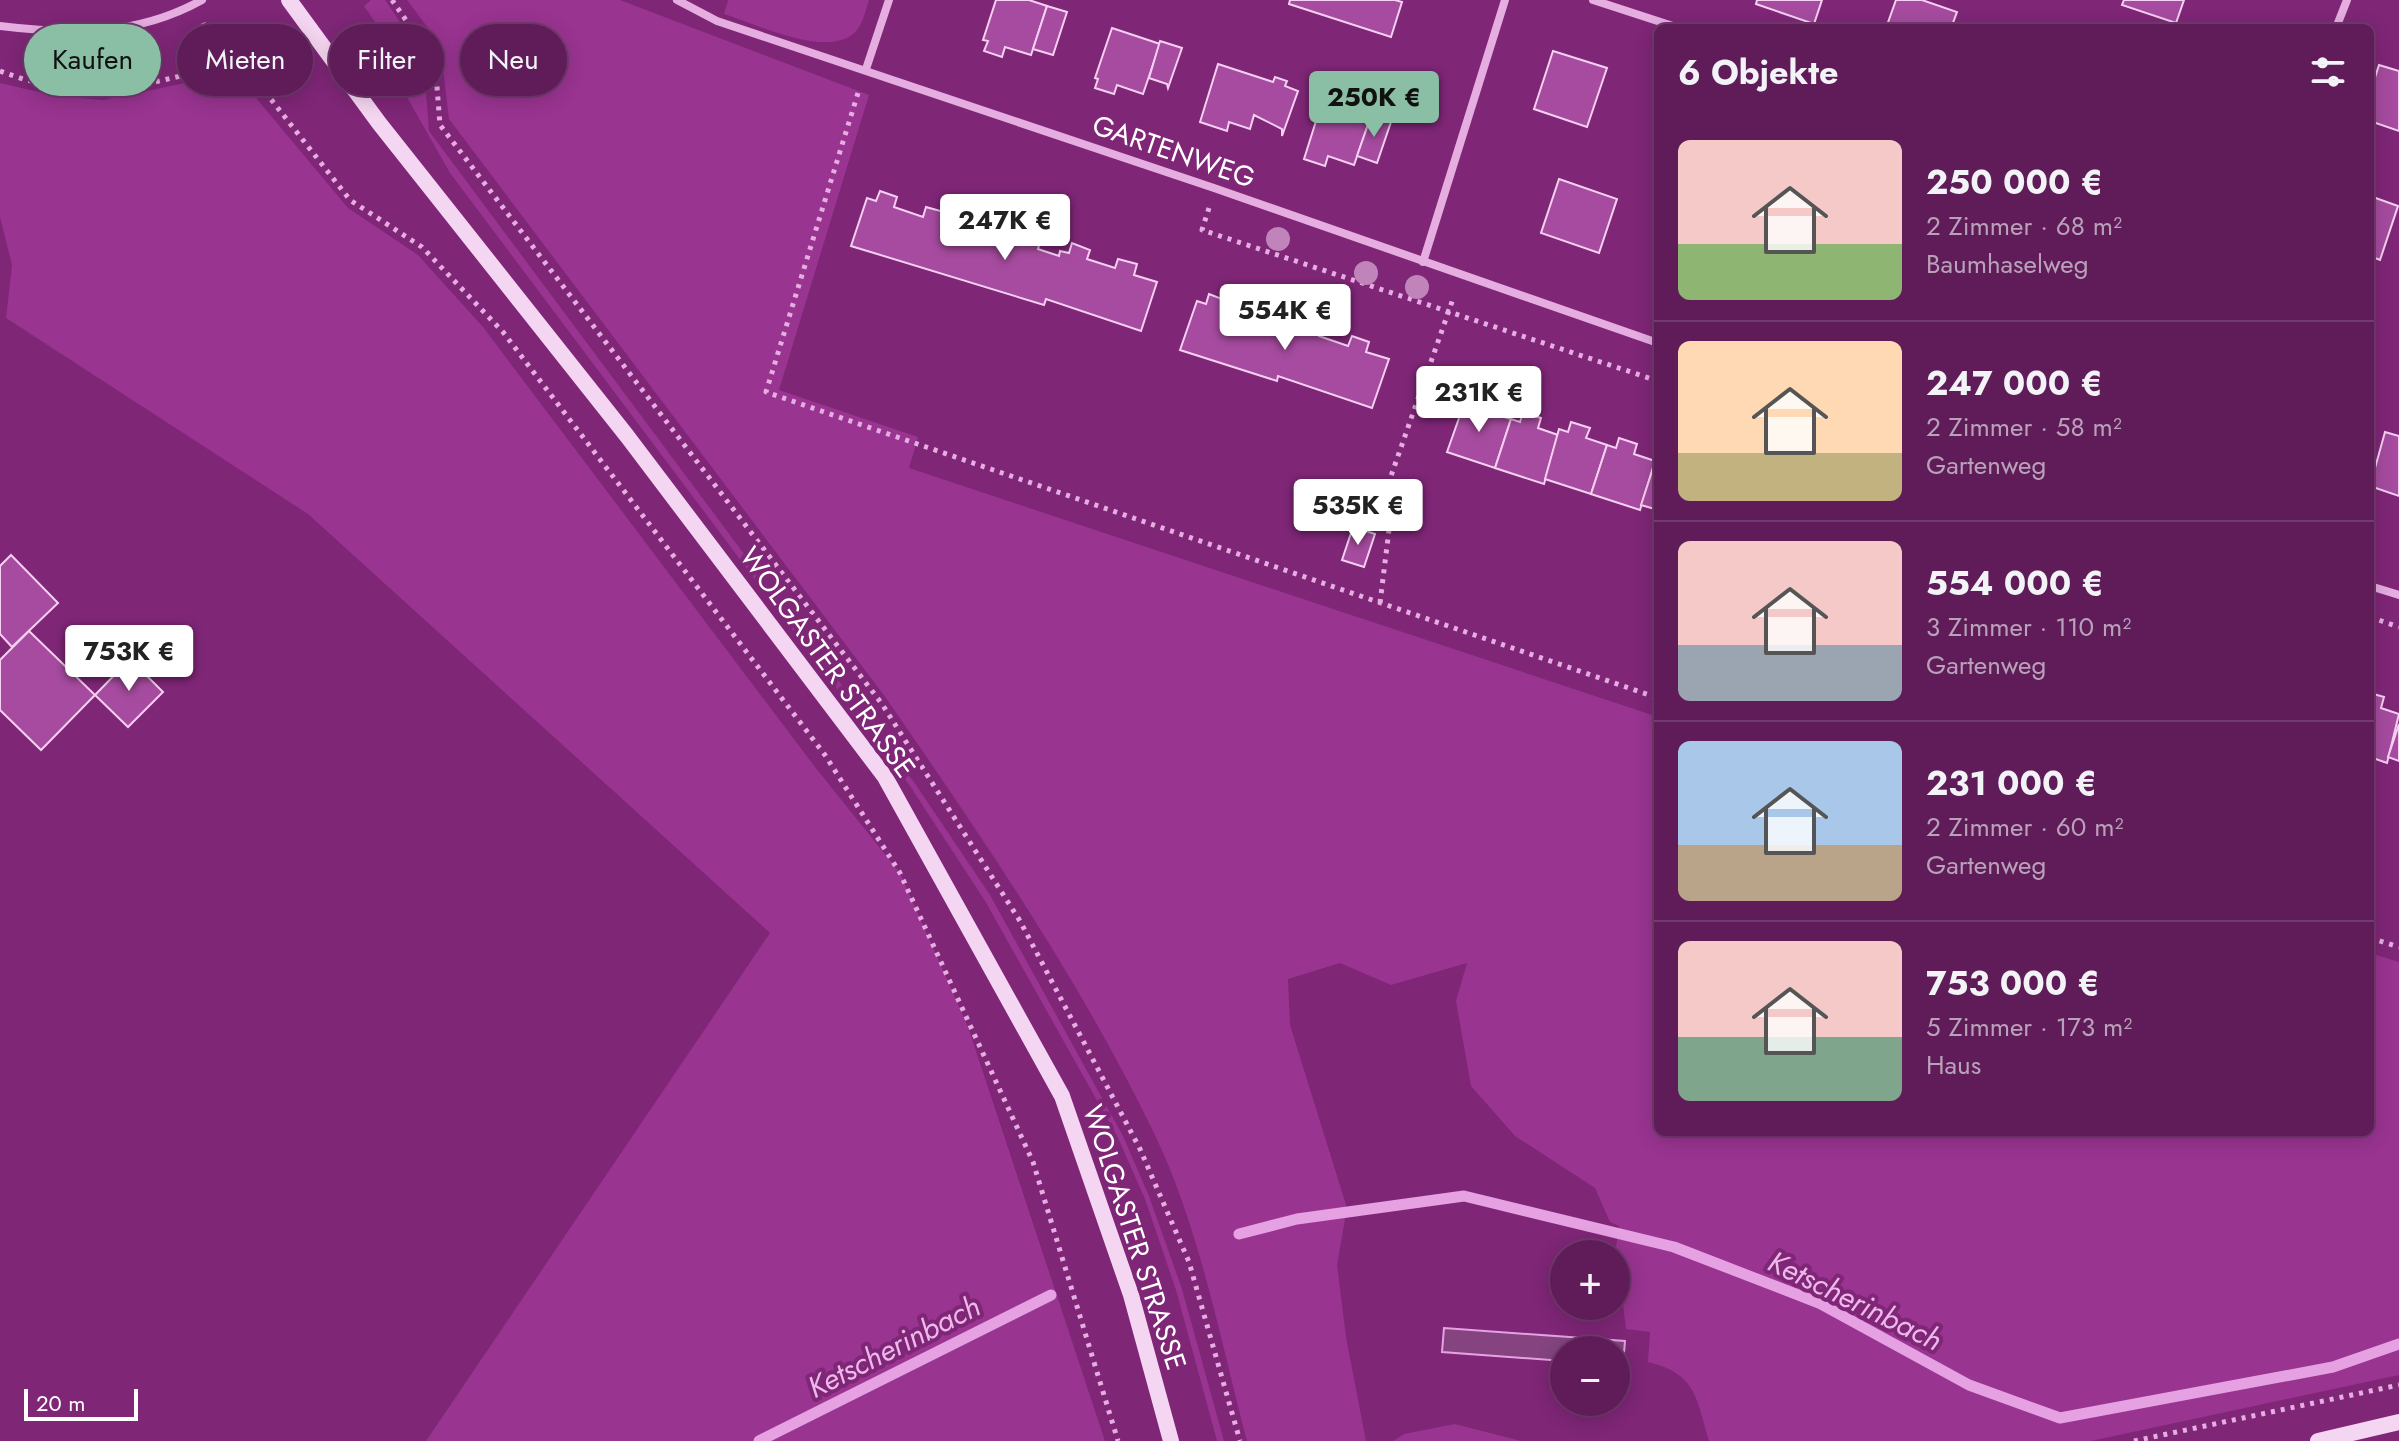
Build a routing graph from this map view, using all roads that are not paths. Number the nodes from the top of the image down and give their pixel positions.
1 (289, 0) edge
2 (677, 0) edge
3 (889, 0) edge
4 (1505, 0) edge
5 (1593, 0) edge
6 (2347, 0) edge
7 (198, 2) edge
8 (1667, 24) edge
9 (2338, 24) edge
10 (0, 26) edge
11 (866, 69) junction
12 (1423, 262) junction
13 (1654, 342) edge
14 (2374, 587) edge
15 (2399, 595) edge
16 (2399, 1422) edge
17 (1171, 1441) edge
18 (2318, 1441) edge

1 - 17 main road, WOLGASTER STRASSE
2 - 11 street, GARTENWEG
3 - 11 street
4 - 12 street
5 - 8 street
6 - 9 street
7 - 10 street
11 - 12 street, GARTENWEG
12 - 13 street, GARTENWEG
14 - 15 street
16 - 18 main road

